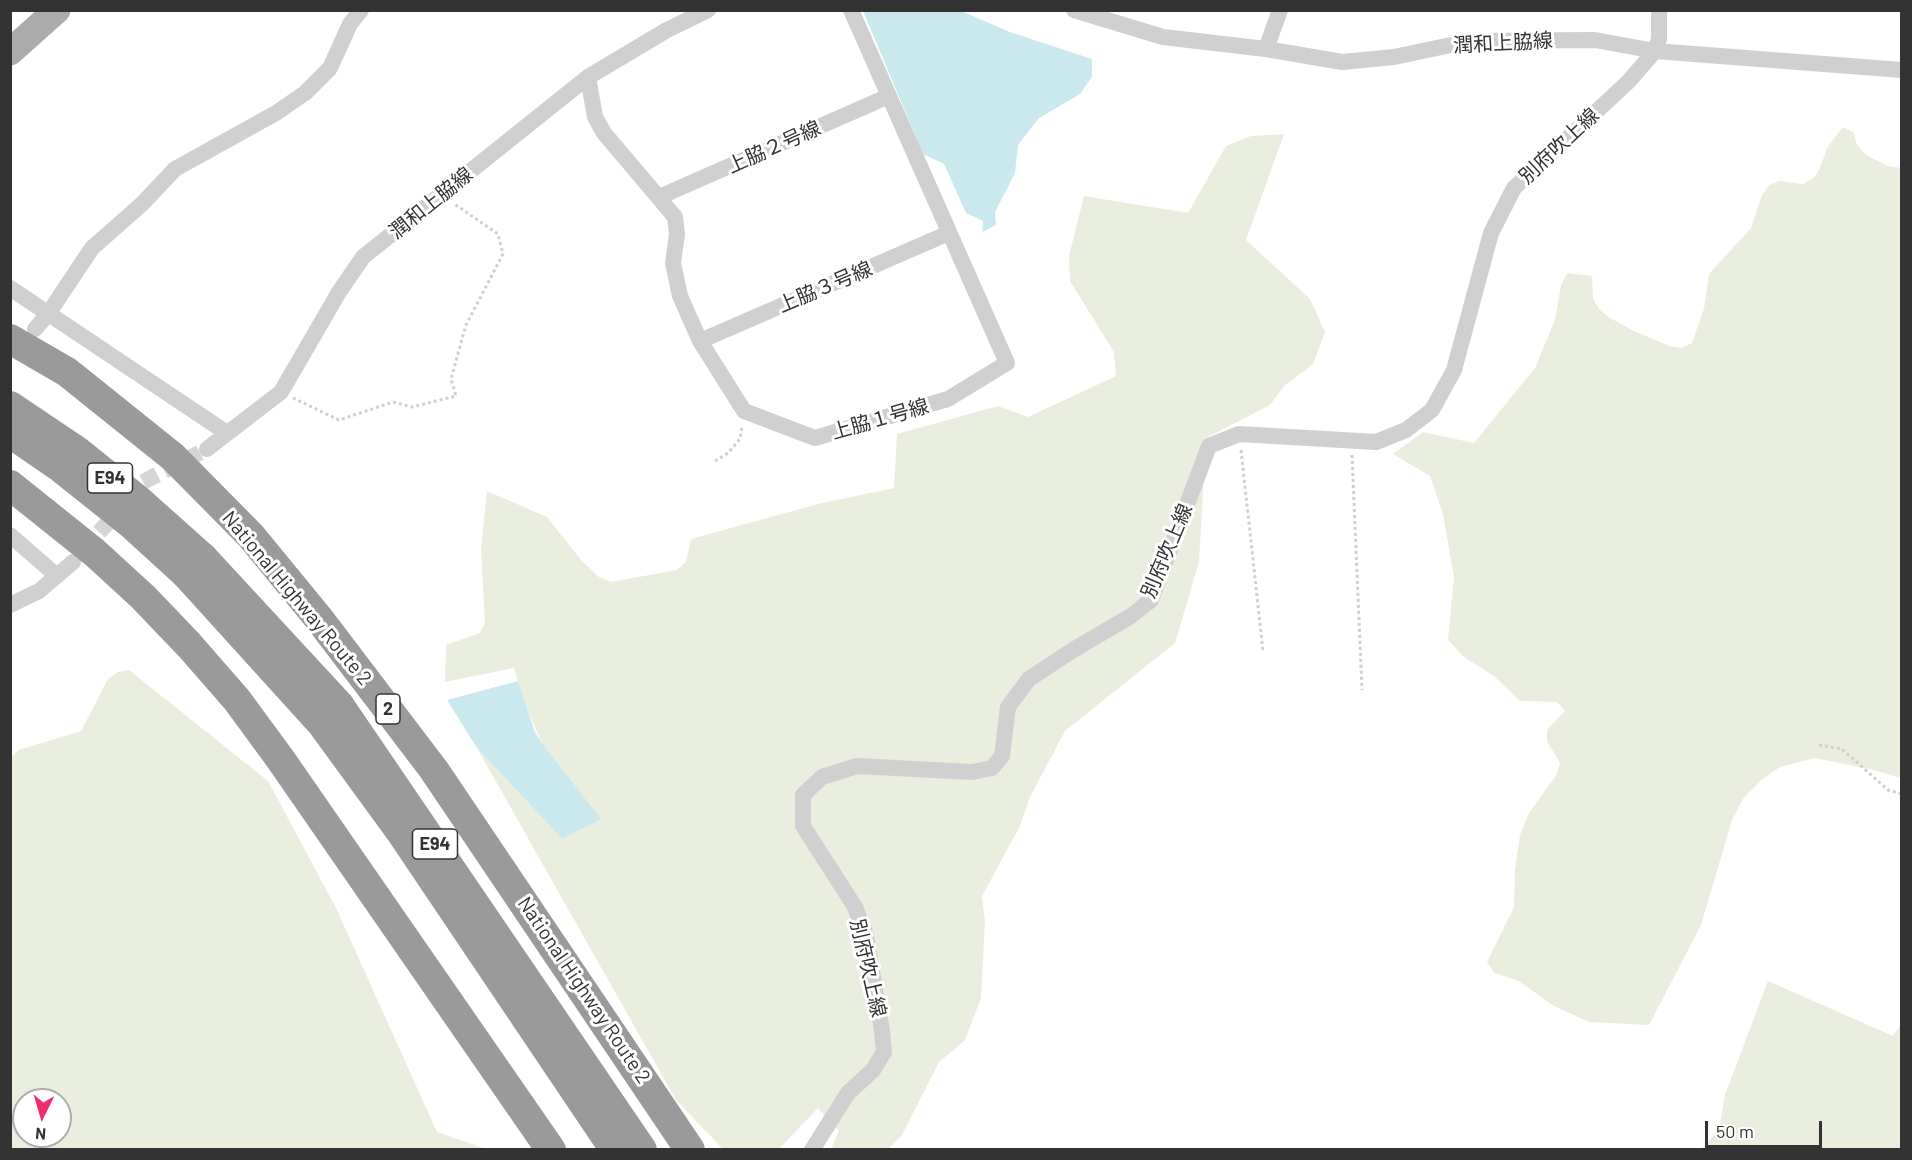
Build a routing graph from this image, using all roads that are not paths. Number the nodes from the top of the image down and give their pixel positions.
1 (57, 10) edge
2 (361, 10) edge
3 (708, 10) edge
4 (851, 10) edge
5 (1074, 10) edge
6 (1280, 10) edge
7 (1659, 10) edge
8 (1266, 49) junction
9 (1655, 51) junction
10 (10, 52) edge
11 (1902, 70) edge
12 (588, 77) junction
13 (889, 96) junction
14 (659, 197) junction
15 (949, 233) junction
16 (10, 288) edge
17 (48, 314) junction
18 (700, 341) junction
19 (17, 345) edge
20 (10, 406) edge
21 (10, 433) edge
22 (227, 433) junction
23 (207, 448) tunnel mouth
24 (143, 482) tunnel mouth
25 (10, 485) edge
26 (112, 518) tunnel mouth
27 (10, 535) edge
28 (73, 562) tunnel mouth
29 (195, 566) junction
30 (57, 576) junction
31 (10, 605) edge
32 (551, 1149) edge
33 (615, 1149) edge
34 (642, 1149) edge
35 (690, 1149) edge
36 (812, 1149) edge

1 - 10 main road
2 - 17 street
3 - 12 street, 潤和上脇線
4 - 13 street, 上脇１号線
5 - 8 street, 潤和上脇線
6 - 8 street
7 - 9 street
8 - 9 street, 潤和上脇線
9 - 11 street, 潤和上脇線
9 - 36 street, 別府吹上線
12 - 14 street
12 - 22 street, 潤和上脇線
13 - 14 street, 上脇２号線
13 - 15 street, 上脇１号線
14 - 18 street
15 - 18 street, 上脇３号線
15 - 18 street, 上脇１号線
16 - 17 street
17 - 19 street
17 - 22 street
19 - 35 highway, National Highway Route 2 / 2
20 - 29 highway, E94, bridge
21 - 29 highway, E94, bridge
22 - 23 street, 潤和上脇線
24 - 26 street
25 - 32 highway
27 - 30 street
28 - 30 street
29 - 33 highway, E94
29 - 34 highway, E94
30 - 31 street

